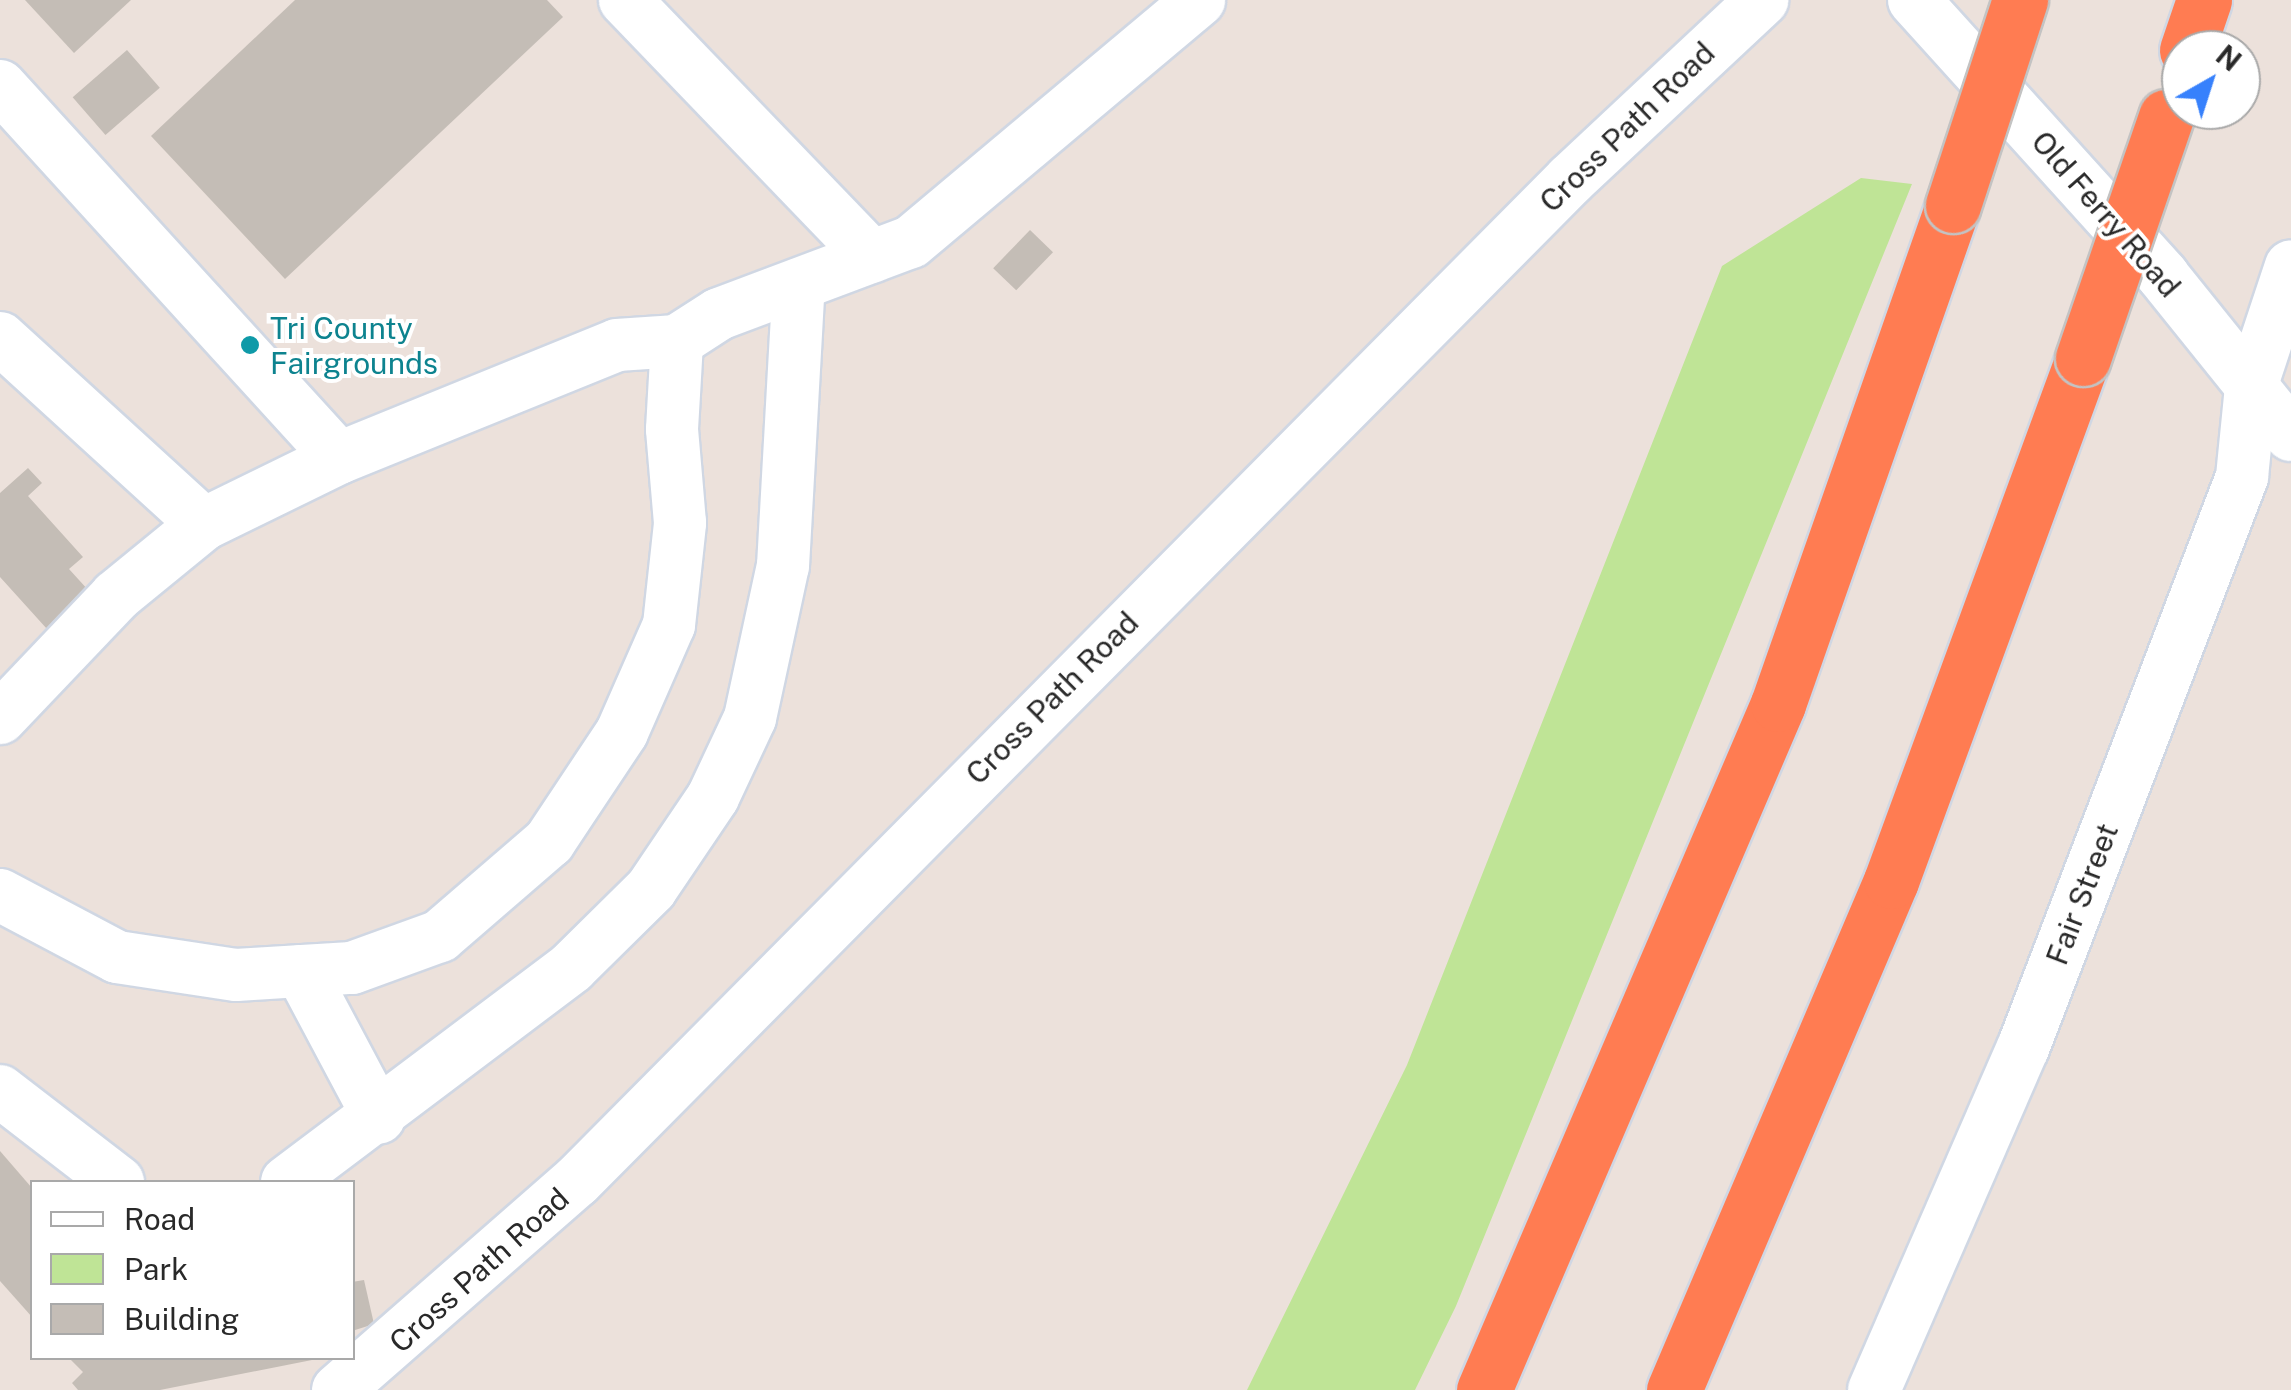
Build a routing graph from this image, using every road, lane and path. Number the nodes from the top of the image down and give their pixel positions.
1 (626, 0) edge
2 (1199, 0) edge
3 (1762, 0) edge
4 (1914, 0) edge
5 (2020, 0) edge
6 (2204, 0) edge
7 (2194, 30) edge
8 (0, 86) edge
9 (2161, 129) edge
10 (872, 257) junction
11 (799, 284) junction
12 (2287, 290) edge
13 (0, 338) edge
14 (677, 342) junction
15 (2251, 387) junction
16 (2291, 435) edge
17 (339, 458) junction
18 (204, 524) junction
19 (0, 718) edge
20 (0, 896) edge
21 (301, 972) junction
22 (0, 1091) edge
23 (379, 1118) junction
24 (114, 1180) edge
25 (290, 1180) edge
26 (338, 1390) edge
27 (1484, 1390) edge
28 (1674, 1390) edge
29 (1874, 1390) edge

1 - 10 street
2 - 10 street
3 - 26 street, Cross Path Road
4 - 15 street, Old Ferry Road
5 - 27 highway, bridge
6 - 7 highway
8 - 17 street
9 - 28 highway, bridge
10 - 11 street
11 - 14 street
11 - 23 street
12 - 15 street
13 - 18 street
14 - 17 street
14 - 21 street
15 - 16 street, Old Ferry Road
15 - 29 street, Fair Street
17 - 18 street
18 - 19 street
20 - 21 street
21 - 23 street
22 - 24 street
23 - 25 street

